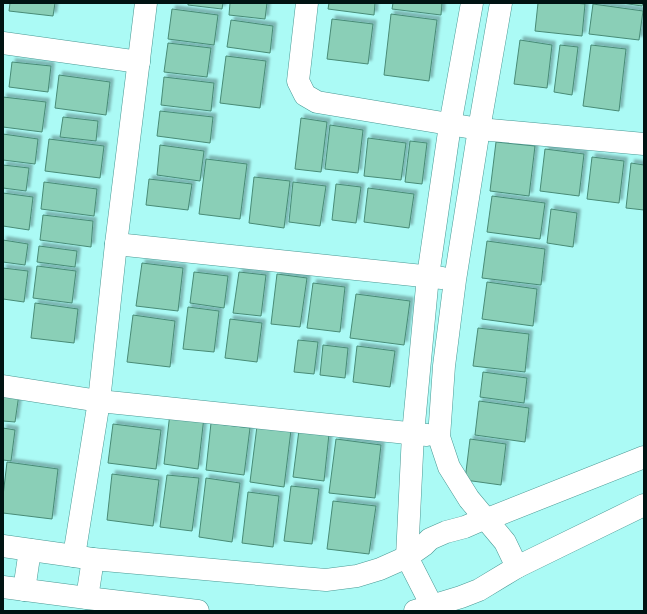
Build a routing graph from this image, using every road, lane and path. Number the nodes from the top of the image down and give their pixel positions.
1 (146, 3) edge
2 (307, 3) edge
3 (472, 3) edge
4 (501, 3) edge
5 (3, 43) edge
6 (139, 62) junction
7 (450, 125) junction
8 (479, 129) junction
9 (644, 144) edge
10 (116, 244) junction
11 (428, 276) junction
12 (455, 280) junction
13 (3, 386) edge
14 (99, 400) junction
15 (413, 434) junction
16 (438, 437) junction
17 (644, 458) edge
18 (644, 505) edge
19 (485, 520) junction
20 (3, 546) edge
21 (30, 550) junction
22 (84, 557) junction
23 (407, 557) junction
24 (517, 568) junction
25 (14, 588) edge
26 (87, 598) junction
27 (424, 609) edge
28 (198, 611) edge

1 - 6 street
2 - 7 street
3 - 7 street
4 - 8 street
5 - 6 street
6 - 10 street
7 - 8 street
7 - 11 street
8 - 9 street
8 - 12 street
10 - 11 street
10 - 14 street
11 - 12 street
11 - 15 street
12 - 16 street
13 - 14 street
14 - 15 street
14 - 22 street
15 - 16 street
15 - 23 street
16 - 19 street
17 - 19 street
18 - 24 street
19 - 23 street
19 - 24 street
20 - 21 street
21 - 22 street
21 - 25 street
22 - 23 street
22 - 26 street
23 - 27 street
24 - 27 street
25 - 26 street
26 - 28 street

